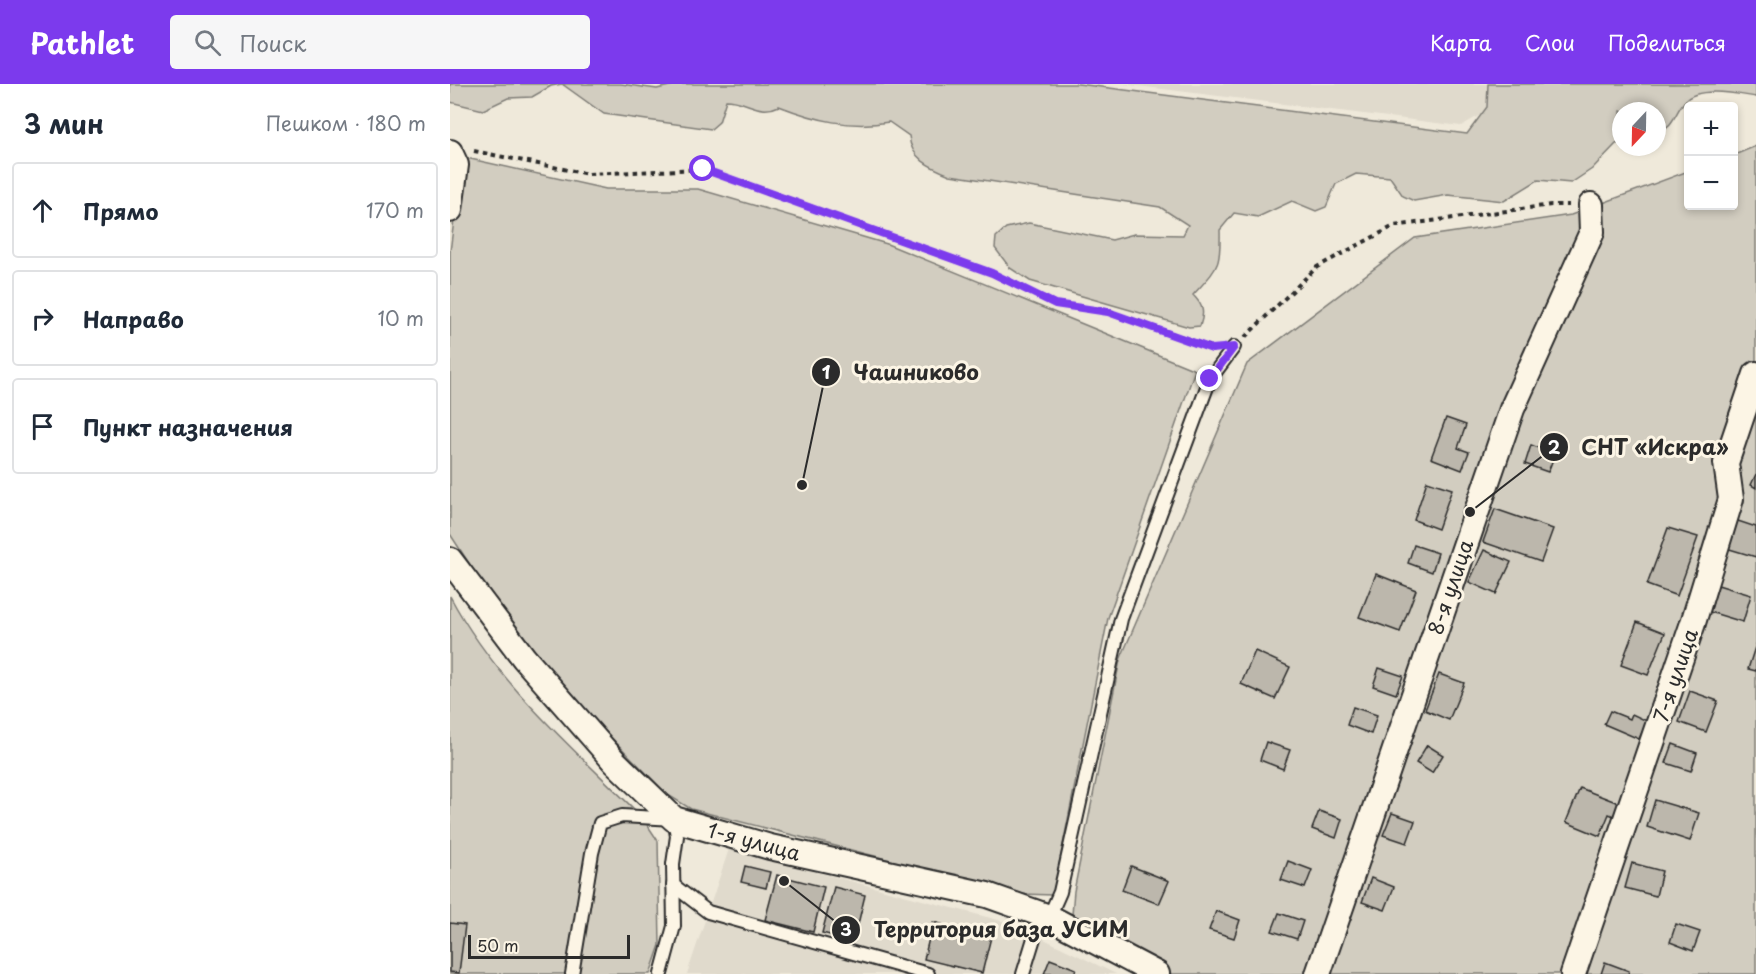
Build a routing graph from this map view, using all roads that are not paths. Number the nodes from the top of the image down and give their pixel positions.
1 (462, 152) edge
2 (1591, 205) road end
3 (450, 210) edge
4 (1234, 347) road end
5 (1756, 374) edge
6 (453, 573) edge
7 (674, 819) junction
8 (673, 885) junction
9 (1049, 917) junction
10 (572, 974) edge
11 (661, 974) edge
12 (928, 974) edge
13 (1023, 974) edge
14 (1156, 974) edge
15 (1318, 974) edge
16 (1573, 974) edge

1 - 3 street
2 - 15 street, 8-я улица
4 - 9 lane
5 - 16 street, 7-я улица
6 - 7 street, 1-я улица
7 - 8 lane
7 - 9 street, 1-я улица
7 - 10 lane
8 - 11 lane
8 - 12 lane
9 - 13 lane
9 - 14 street, 1-я улица

